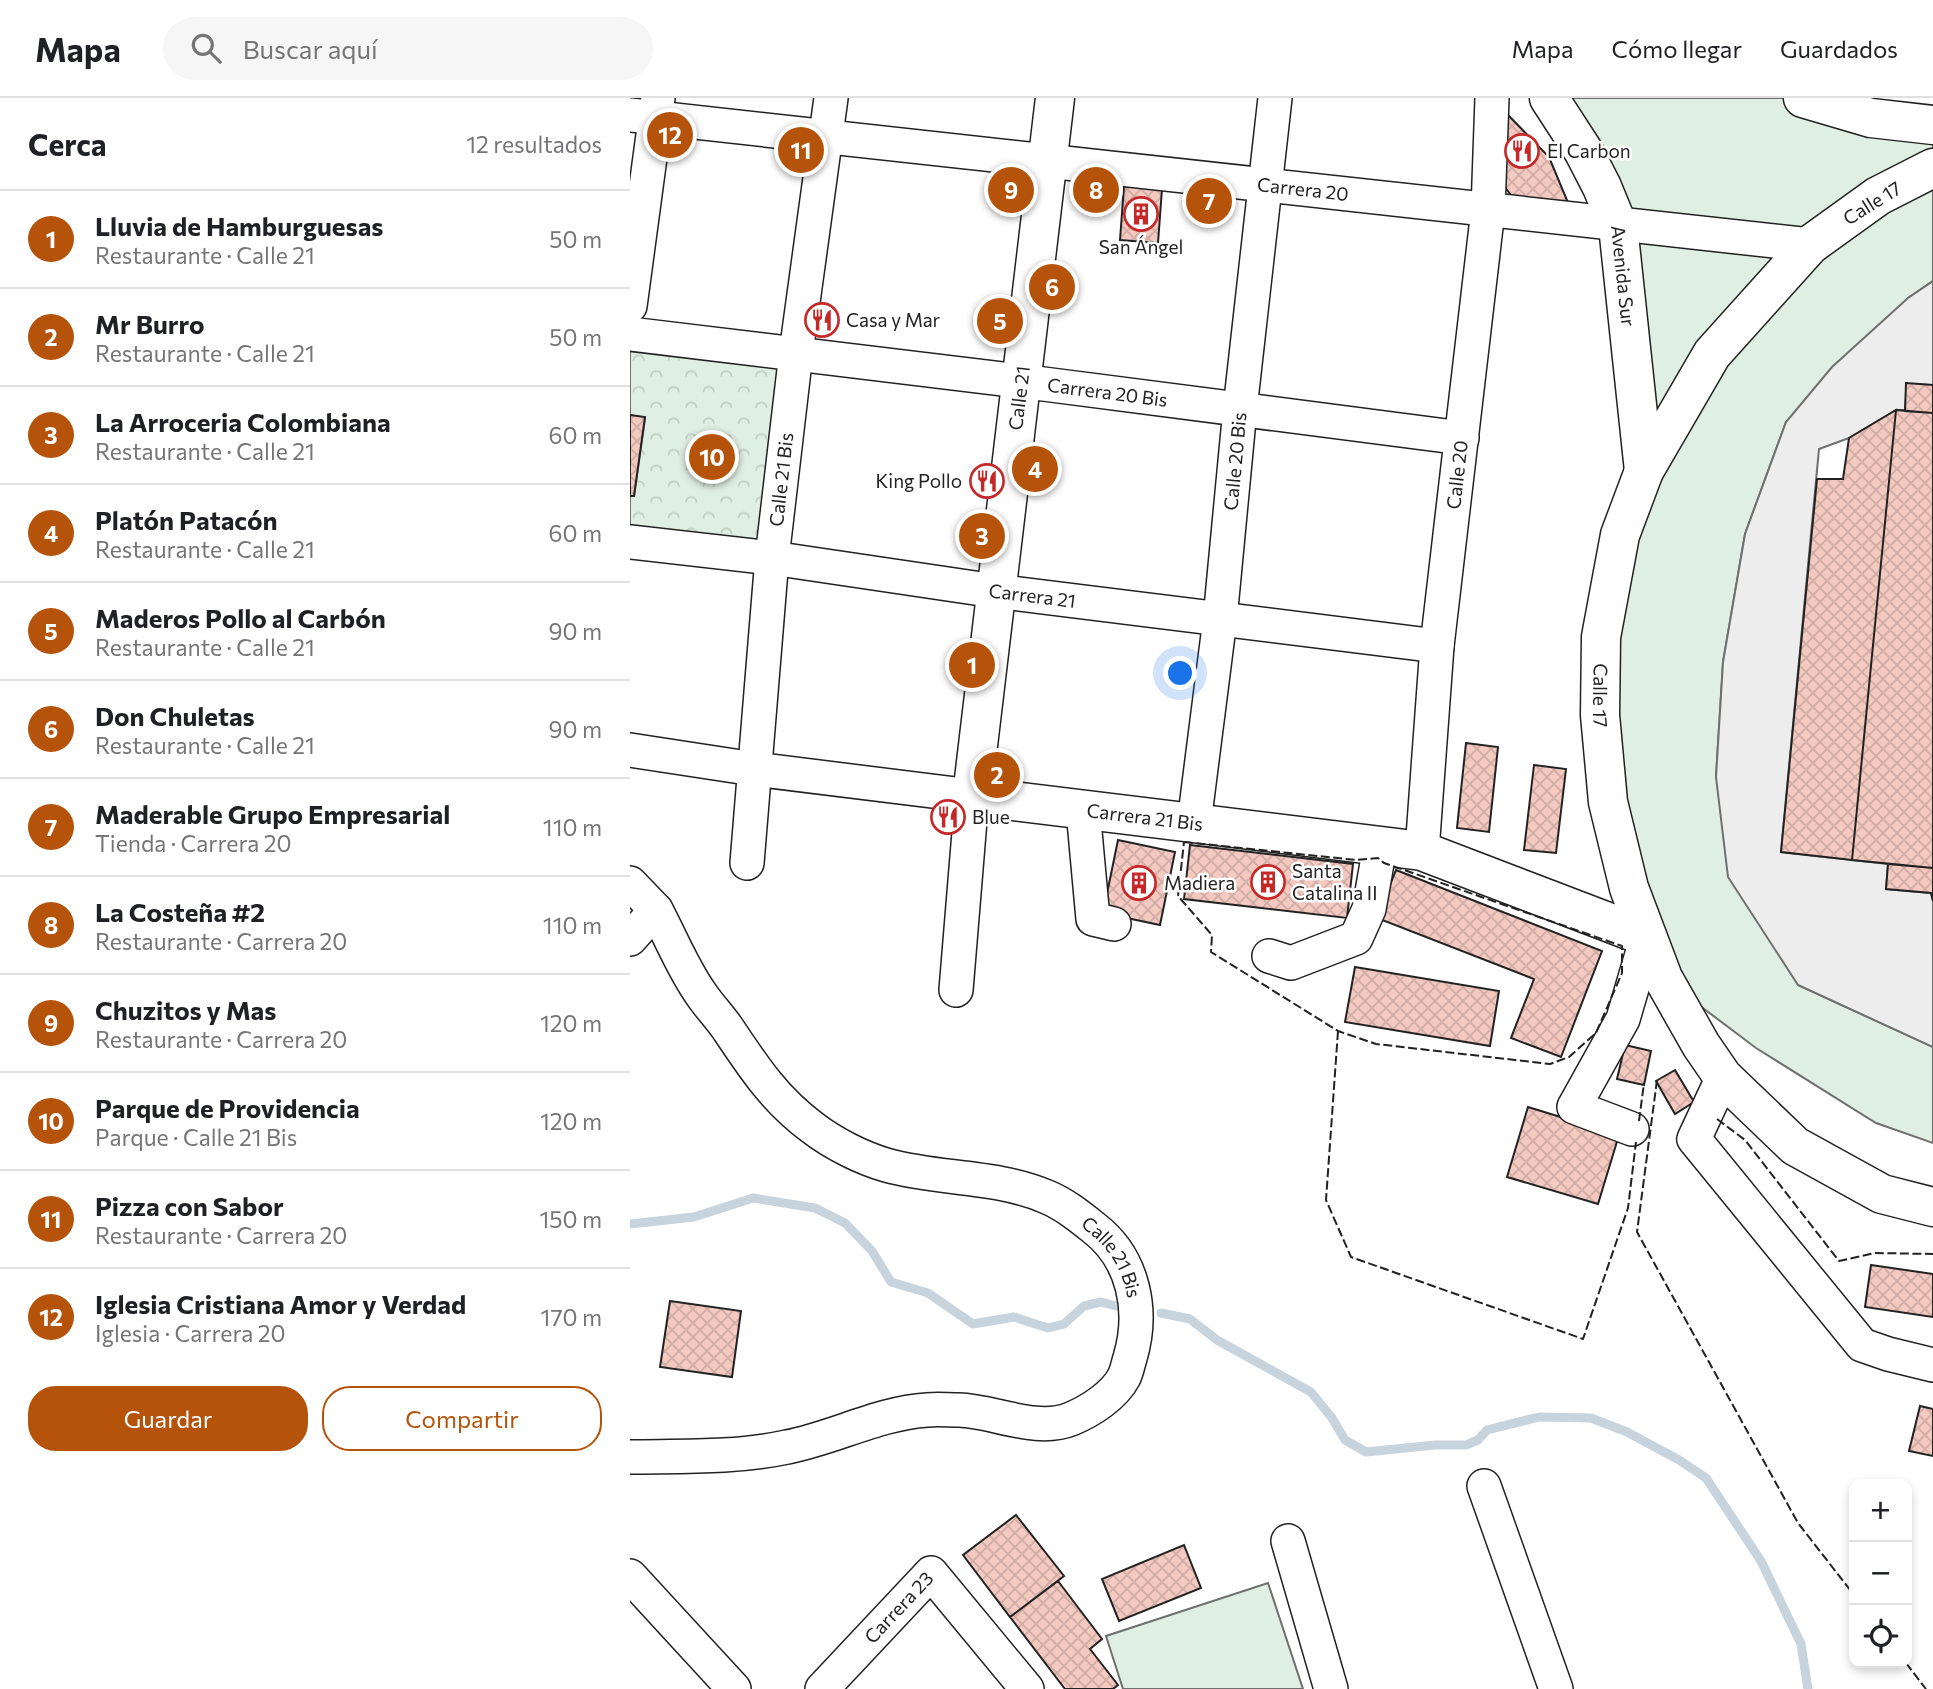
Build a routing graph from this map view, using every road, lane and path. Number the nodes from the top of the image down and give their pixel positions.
1 (831, 98) edge
2 (1055, 98) edge
3 (1275, 98) edge
4 (1492, 98) edge
5 (1549, 98) edge
6 (1803, 98) edge
7 (648, 110) edge
8 (1933, 125) edge
9 (826, 137) junction
10 (1048, 162) junction
11 (1933, 168) edge
12 (1266, 185) junction
13 (1488, 210) junction
14 (1618, 226) junction
15 (1810, 246) junction
16 (630, 306) edge
17 (630, 334) edge
18 (796, 353) junction
19 (1021, 381) junction
20 (1240, 409) junction
21 (1462, 439) junction
22 (1644, 471) junction
23 (630, 542) edge
24 (772, 558) junction
25 (995, 591) junction
26 (1220, 619) junction
27 (1437, 646) junction
28 (630, 750) edge
29 (754, 769) junction
30 (972, 796) junction
31 (1083, 810) junction
32 (1194, 823) junction
33 (1380, 846) junction
34 (1422, 850) junction
35 (747, 863) dead end
36 (630, 883) edge
37 (656, 910) junction
38 (1115, 924) dead end
39 (1647, 937) junction
40 (630, 939) edge
41 (1269, 956) dead end
42 (956, 990) dead end
43 (1723, 1077) junction
44 (1632, 1129) dead end
45 (1933, 1207) edge
46 (1933, 1365) edge
47 (630, 1457) edge
48 (1484, 1486) dead end
49 (1288, 1541) dead end
50 (630, 1576) edge
51 (713, 1682) edge
52 (822, 1689) edge
53 (1027, 1689) edge
54 (1331, 1689) edge
55 (1556, 1689) edge

1 - 9 street, Calle 21 Bis
2 - 10 main road, Calle 21
3 - 12 street, Calle 20 Bis
4 - 13 street, Calle 20
5 - 14 main road, Avenida Sur
6 - 8 main road
7 - 9 street, Carrera 20
7 - 16 street
9 - 10 street, Carrera 20
9 - 18 street, Calle 21 Bis
10 - 12 street, Carrera 20
10 - 19 main road, Calle 21
11 - 15 main road, Calle 17
12 - 13 street, Carrera 20
12 - 20 street, Calle 20 Bis
13 - 14 street, Carrera 20
13 - 21 street, Calle 20
14 - 15 street, Carrera 20
14 - 22 main road, Avenida Sur
15 - 22 main road, Calle 17
17 - 18 street, Carrera 20 Bis
18 - 19 street, Carrera 20 Bis
18 - 24 street, Calle 21 Bis
19 - 20 street, Carrera 20 Bis
19 - 25 main road, Calle 21
20 - 21 street, Carrera 20 Bis
20 - 26 street, Calle 20 Bis
21 - 27 street, Calle 20
22 - 39 main road, Calle 17
23 - 24 street, Carrera 21
24 - 25 street, Carrera 21
24 - 29 street, Calle 21 Bis
25 - 26 street, Carrera 21
25 - 30 main road, Calle 21
26 - 27 street, Carrera 21
26 - 32 street, Calle 20 Bis
27 - 34 street, Calle 20
28 - 29 street, Carrera 21 Bis
29 - 30 street, Carrera 21 Bis
29 - 35 street, Calle 21 Bis
30 - 31 main road, Carrera 21 Bis
30 - 42 street, Calle 21
31 - 32 main road, Carrera 21 Bis
31 - 38 street
32 - 33 main road, Carrera 21 Bis
33 - 34 main road, Carrera 21 Bis
33 - 41 street
34 - 39 main road, Carrera 21 Bis
36 - 37 street, Calle 21 Bis
37 - 40 street
37 - 47 street, Calle 21 Bis
39 - 43 main road, Calle 17
39 - 44 street
43 - 45 main road, Calle 17
43 - 46 street
48 - 55 street
49 - 54 street
50 - 51 street
52 - 53 street, Carrera 23

